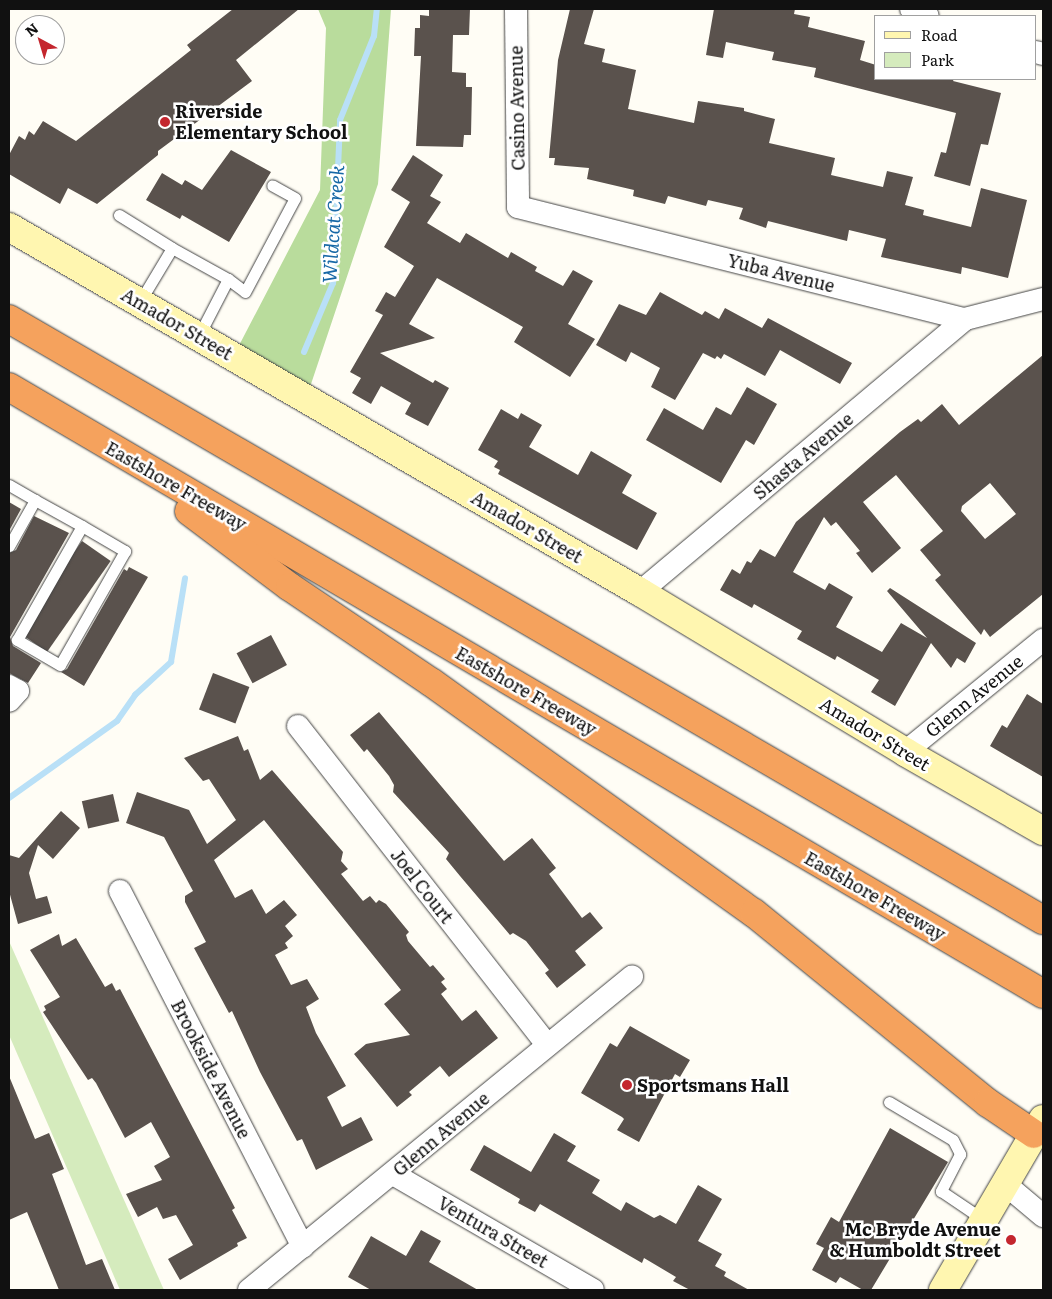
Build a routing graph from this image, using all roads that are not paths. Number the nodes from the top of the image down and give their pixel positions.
1 (516, 9) edge
2 (911, 9) edge
3 (926, 15) edge
4 (272, 184) dead end
5 (518, 207) joint
6 (119, 215) dead end
7 (9, 227) edge
8 (172, 248) junction
9 (228, 279) junction
10 (1043, 300) edge
11 (139, 303) junction
12 (9, 319) edge
13 (965, 319) junction
14 (198, 337) junction
15 (9, 387) edge
16 (86, 434) junction
17 (9, 484) edge
18 (35, 500) junction
19 (82, 526) junction
20 (9, 546) edge
21 (640, 592) junction
22 (1043, 640) edge
23 (9, 686) edge
24 (9, 700) edge
25 (298, 726) dead end
26 (905, 752) junction
27 (1043, 831) edge
28 (120, 891) dead end
29 (1043, 920) edge
30 (632, 976) dead end
31 (1043, 994) edge
32 (547, 1045) junction
33 (889, 1102) dead end
34 (1039, 1126) edge
35 (393, 1174) junction
36 (1005, 1184) junction
37 (1043, 1216) edge
38 (984, 1220) junction
39 (302, 1247) junction
40 (249, 1290) edge
41 (593, 1290) edge
42 (943, 1290) edge

1 - 5 street, Casino Avenue
2 - 3 street
4 - 9 lane
5 - 13 street, Yuba Avenue
6 - 8 lane
7 - 11 street, Amador Street
8 - 9 lane
8 - 11 lane
9 - 14 lane
10 - 13 street, Yuba Avenue
11 - 14 street, Amador Street
12 - 29 highway
13 - 21 street, Shasta Avenue
14 - 21 street, Amador Street
15 - 16 highway, Eastshore Freeway
16 - 31 highway, Eastshore Freeway
16 - 34 highway
17 - 18 lane
18 - 19 lane
18 - 20 lane
19 - 19 lane
21 - 26 street, Amador Street
22 - 26 street, Glenn Avenue
23 - 24 street
25 - 32 street, Joel Court
26 - 27 street, Amador Street
28 - 39 street, Brookside Avenue
30 - 32 street, Glenn Avenue
32 - 35 street, Glenn Avenue
33 - 38 lane
34 - 36 street
35 - 39 street, Glenn Avenue
35 - 41 street, Ventura Street
36 - 37 street
36 - 38 street
38 - 42 street
39 - 40 street, Glenn Avenue

